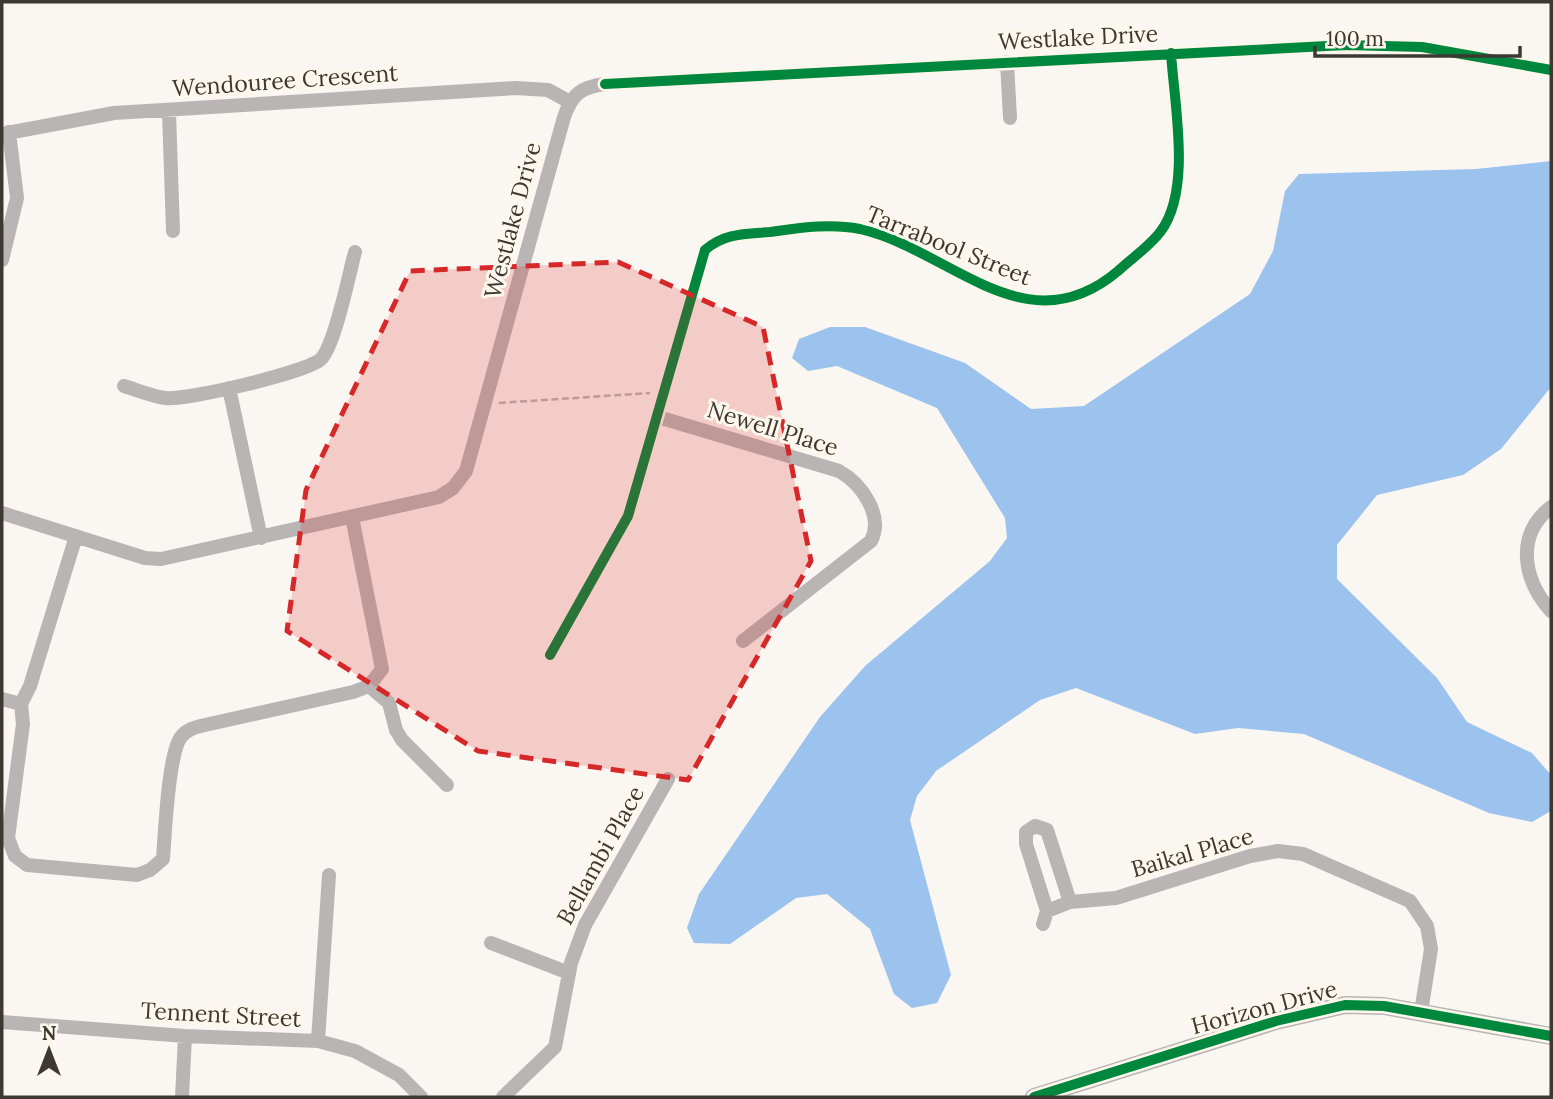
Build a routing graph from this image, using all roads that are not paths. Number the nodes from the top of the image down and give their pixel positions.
1 (1171, 53) junction
2 (1007, 62) junction
3 (1551, 70) edge
4 (570, 102) junction
5 (169, 112) junction
6 (1010, 118) dead end
7 (5, 133) edge
8 (173, 230) dead end
9 (355, 252) dead end
10 (2, 260) edge
11 (124, 386) dead end
12 (229, 388) junction
13 (658, 417) junction
14 (1551, 507) edge
15 (2, 513) edge
16 (352, 517) junction
17 (76, 536) junction
18 (261, 538) junction
19 (1551, 611) edge
20 (743, 641) dead end
21 (550, 655) dead end
22 (369, 685) junction
23 (2, 699) edge
24 (21, 704) junction
25 (668, 779) dead end
26 (447, 785) dead end
27 (6, 851) edge
28 (329, 875) dead end
29 (1070, 902) junction
30 (491, 943) dead end
31 (569, 973) junction
32 (1420, 1012) junction
33 (2, 1021) edge
34 (1551, 1035) edge
35 (185, 1036) junction
36 (318, 1041) junction
37 (182, 1097) edge
38 (421, 1097) edge
39 (503, 1097) edge
40 (1034, 1097) edge

1 - 2 street, Westlake Drive
1 - 3 street, Westlake Drive
1 - 13 street, Tarrabool Street
2 - 4 street, Westlake Drive
2 - 6 street
4 - 5 street, Wendouree Crescent
4 - 16 street, Westlake Drive
5 - 7 street, Wendouree Crescent
5 - 8 street
7 - 10 street
9 - 12 street
11 - 12 street
12 - 18 street
13 - 20 street, Newell Place
13 - 21 street, Tarrabool Street
14 - 19 street
15 - 17 street, Westlake Drive
16 - 18 street, Westlake Drive
16 - 22 street
17 - 18 street, Westlake Drive
17 - 24 street
22 - 26 street
22 - 27 street
23 - 24 street
24 - 27 street
25 - 31 street, Bellambi Place
28 - 36 street
29 - 29 street, Baikal Place
29 - 32 street, Baikal Place
30 - 31 street
31 - 39 street, Bellambi Place
32 - 34 street, Horizon Drive
32 - 40 street, Horizon Drive
33 - 35 street, Tennent Street
35 - 36 street, Tennent Street
35 - 37 street
36 - 38 street, Tennent Street

